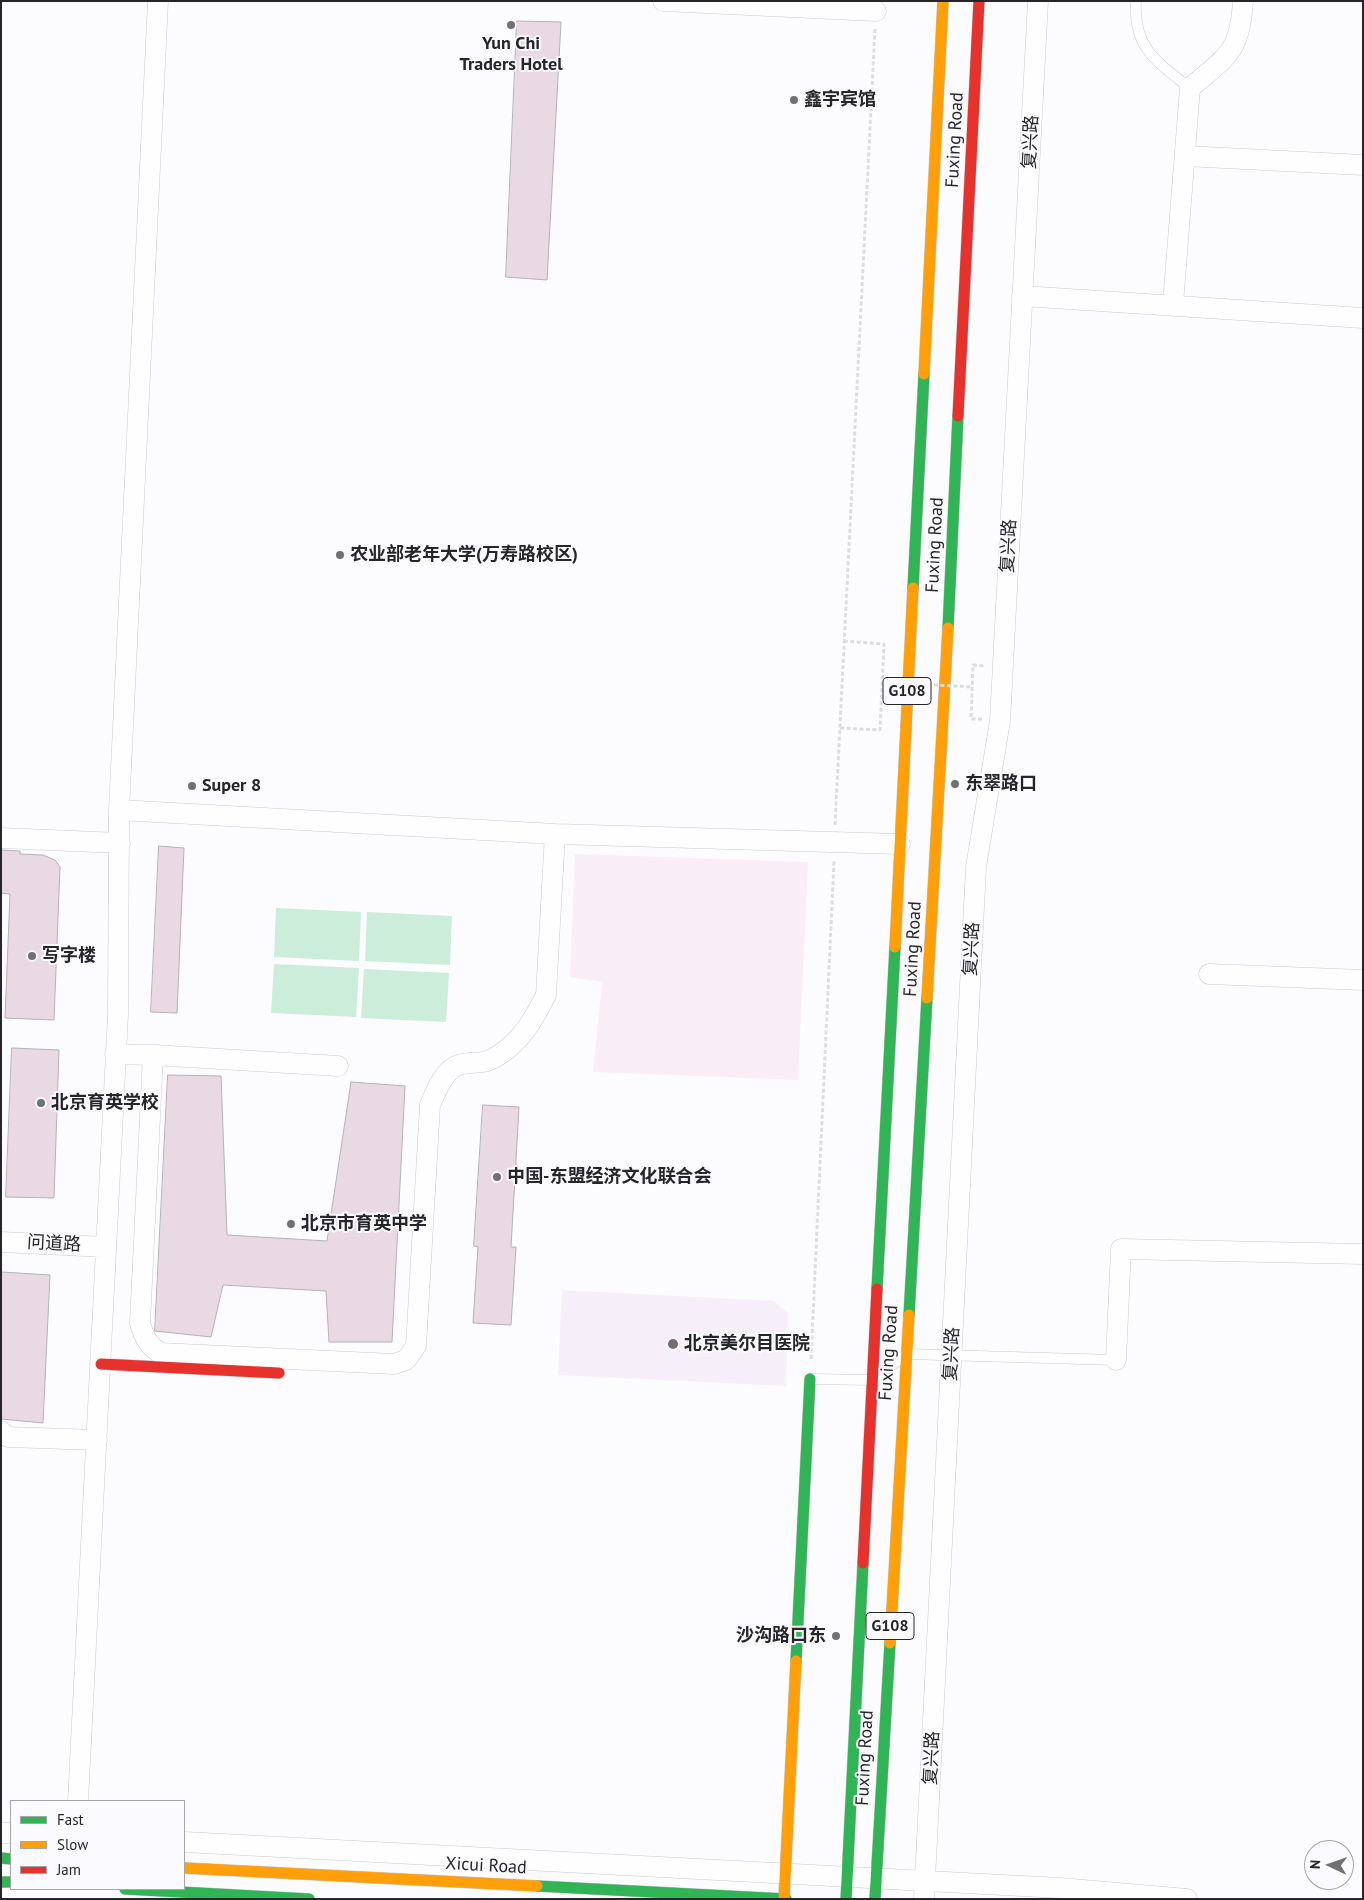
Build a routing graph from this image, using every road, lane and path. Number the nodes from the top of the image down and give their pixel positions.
1 (158, 1) edge
2 (663, 1) edge
3 (943, 1) edge
4 (979, 1) edge
5 (1038, 1) edge
6 (1136, 1) edge
7 (1243, 1) edge
8 (876, 11) joint
9 (1190, 88) junction
10 (1185, 156) junction
11 (1363, 165) edge
12 (1022, 296) junction
13 (1173, 304) junction
14 (1363, 318) edge
15 (844, 641) junction
16 (973, 665) dead end
17 (882, 682) junction
18 (972, 687) junction
19 (970, 718) dead end
20 (840, 728) junction
21 (119, 810) junction
22 (555, 834) junction
23 (1, 838) edge
24 (835, 842) junction
25 (120, 843) junction
26 (900, 844) junction
27 (1209, 974) dead end
28 (1363, 980) edge
29 (115, 1054) junction
30 (153, 1056) junction
31 (338, 1066) dead end
32 (1, 1242) edge
33 (106, 1247) junction
34 (1363, 1254) edge
35 (907, 1354) junction
36 (952, 1355) junction
37 (1116, 1360) joint
38 (100, 1364) junction
39 (279, 1373) dead end
40 (810, 1379) junction
41 (872, 1380) junction
42 (1, 1431) edge
43 (97, 1440) junction
44 (78, 1800) edge
45 (185, 1842) edge
46 (185, 1868) edge
47 (786, 1874) junction
48 (848, 1876) junction
49 (875, 1878) junction
50 (143, 1890) edge
51 (925, 1890) edge
52 (308, 1899) edge
53 (785, 1899) edge
54 (846, 1899) edge
55 (875, 1899) edge
56 (1186, 1899) edge

1 - 21 street
2 - 8 street
3 - 26 main road, Fuxing Road / G108
4 - 35 main road, Fuxing Road / G108
5 - 12 street, 复兴路
6 - 9 lane
7 - 9 street
8 - 15 path
9 - 10 street
10 - 11 street
10 - 13 street
12 - 13 street
12 - 36 street, 复兴路
13 - 14 street
15 - 17 path
15 - 20 path
16 - 18 path
17 - 18 path, bridge
17 - 20 path
18 - 19 path
20 - 24 path
21 - 22 street
21 - 25 street
22 - 24 street
22 - 30 street
23 - 25 street
24 - 26 street
24 - 40 path
25 - 29 street
26 - 41 main road, Fuxing Road / G108
27 - 28 street
29 - 30 street
29 - 33 street
30 - 31 street
32 - 33 street, 问道路
33 - 38 street
34 - 37 street
35 - 36 lane
35 - 41 lane
35 - 49 main road, Fuxing Road / G108
36 - 37 lane
36 - 51 street, 复兴路
38 - 39 main road
38 - 43 street
40 - 41 lane
40 - 47 main road
41 - 48 main road, Fuxing Road / G108
42 - 43 street
43 - 44 street
45 - 47 street
46 - 53 main road, Xicui Road
47 - 48 street
47 - 53 main road
48 - 49 street
48 - 54 main road, Fuxing Road / G108
49 - 51 street
49 - 55 main road, Fuxing Road / G108
50 - 52 main road
51 - 56 street

